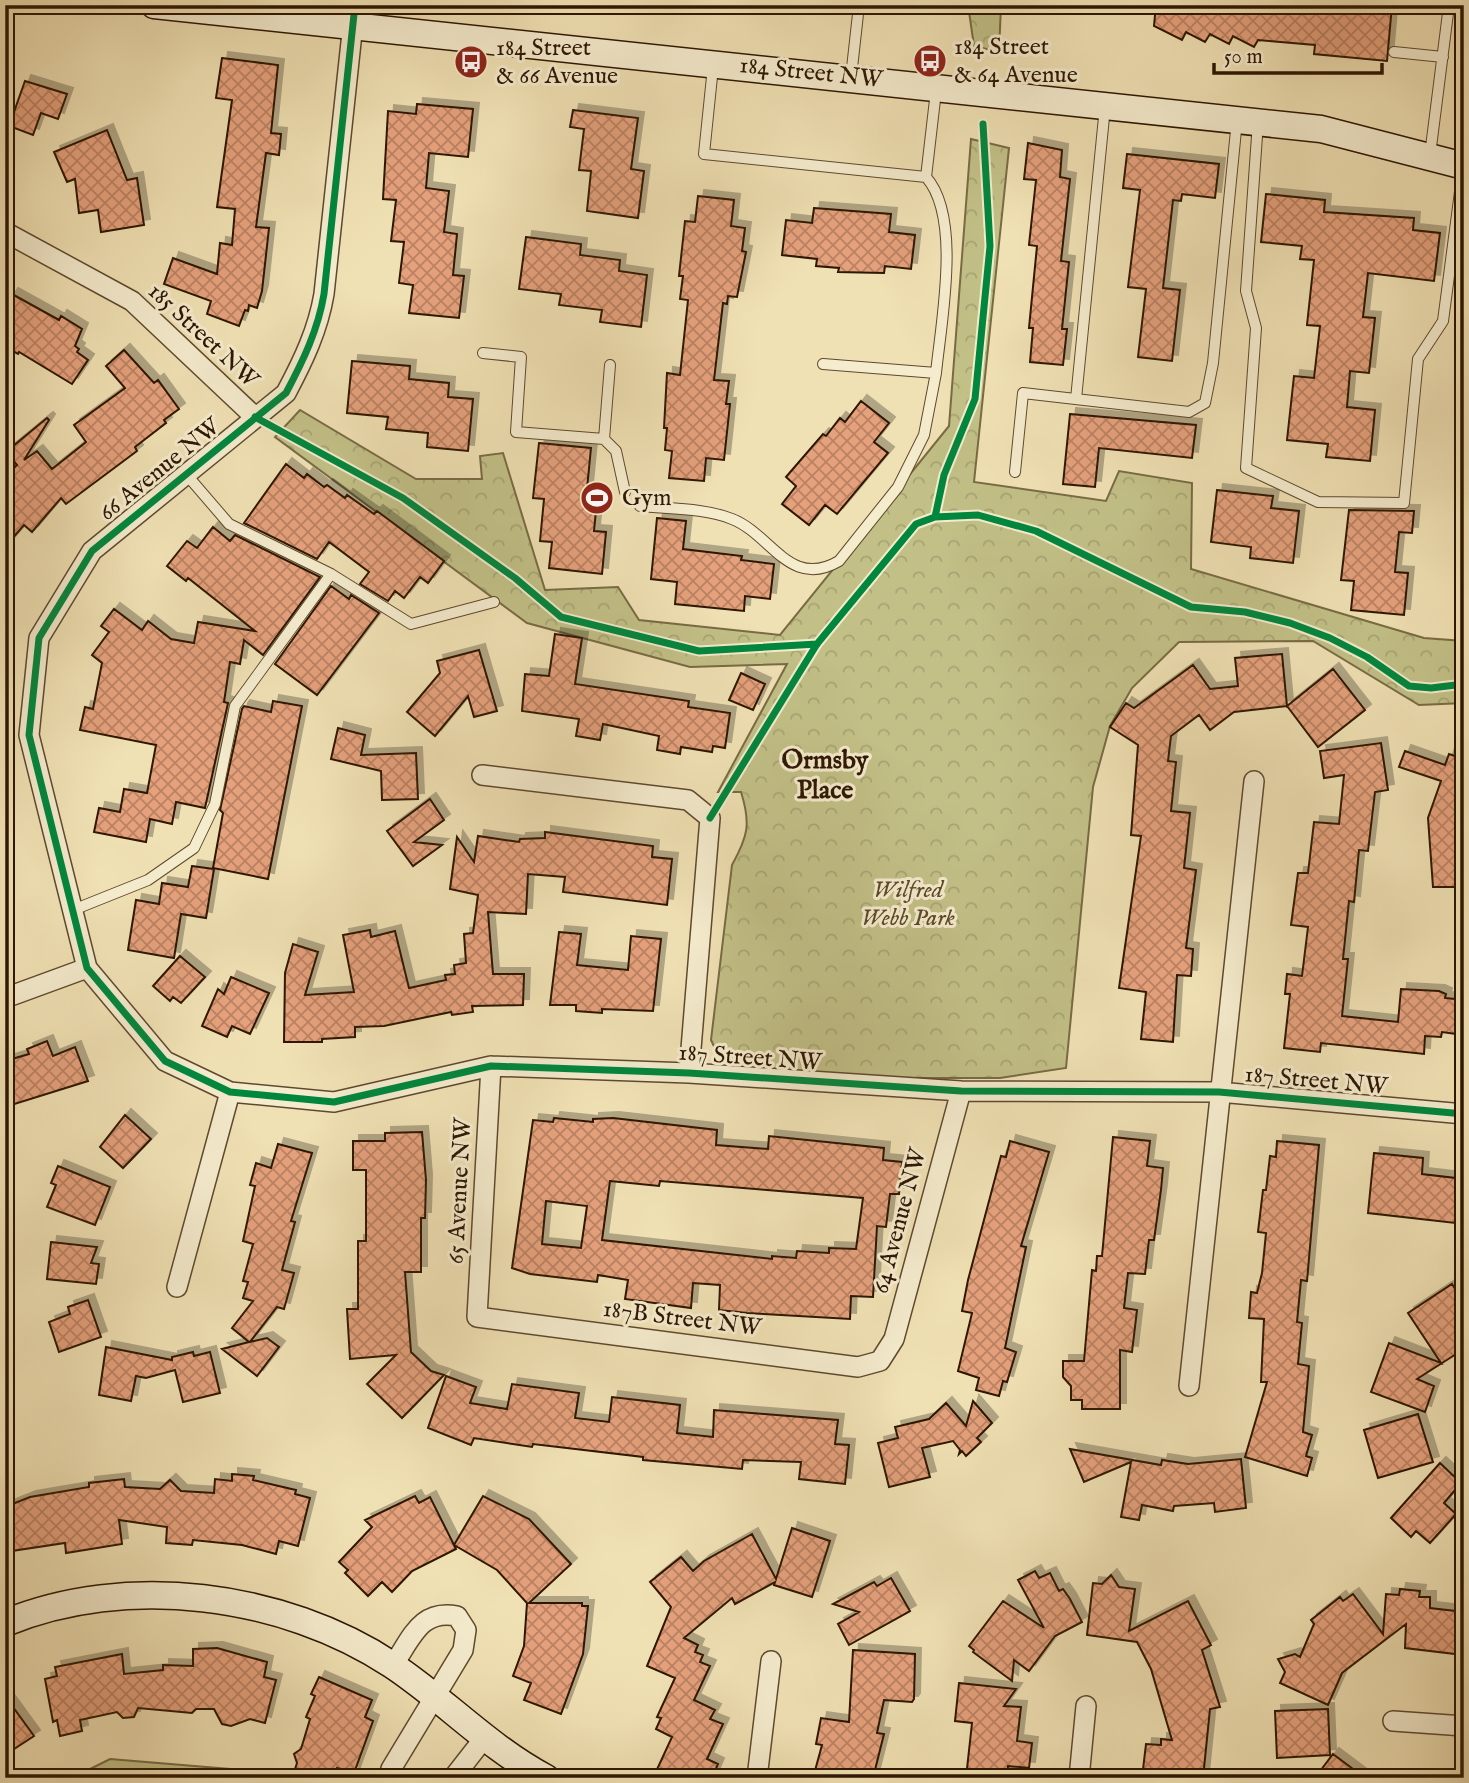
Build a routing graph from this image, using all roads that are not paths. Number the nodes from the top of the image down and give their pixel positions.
1 (154, 5) edge
2 (859, 5) edge
3 (1449, 5) edge
4 (354, 16) edge
5 (1394, 52) dead end
6 (1443, 57) junction
7 (713, 63) junction
8 (851, 78) junction
9 (936, 87) junction
10 (1105, 105) junction
11 (1247, 120) junction
12 (1430, 155) junction
13 (1463, 166) edge
14 (926, 177) junction
15 (5, 232) edge
16 (483, 353) dead end
17 (823, 364) dead end
18 (610, 365) dead end
19 (936, 373) junction
20 (1076, 399) junction
21 (255, 418) junction
22 (604, 439) junction
23 (1015, 472) dead end
24 (187, 474) junction
25 (625, 492) dead end
26 (640, 506) dead end
27 (331, 574) junction
28 (494, 602) dead end
29 (482, 775) dead end
30 (1254, 781) dead end
31 (73, 910) junction
32 (87, 968) junction
33 (5, 998) edge
34 (491, 1066) junction
35 (689, 1073) junction
36 (961, 1091) junction
37 (230, 1092) junction
38 (1219, 1092) junction
39 (1464, 1114) edge
40 (177, 1287) dead end
41 (477, 1317) joint
42 (880, 1361) joint
43 (1189, 1386) dead end
44 (5, 1623) edge
45 (771, 1661) dead end
46 (393, 1665) junction
47 (433, 1696) junction
48 (1086, 1706) dead end
49 (1393, 1721) dead end
50 (1464, 1726) edge
51 (485, 1737) junction
52 (389, 1778) edge
53 (453, 1778) edge
54 (546, 1778) edge
55 (757, 1778) edge
56 (1079, 1778) edge

1 - 4 street, 184 Street NW
2 - 8 lane
3 - 6 lane
4 - 7 street, 184 Street NW
4 - 21 street, 66 Avenue NW
5 - 6 lane
6 - 12 lane
7 - 8 street, 184 Street NW
7 - 14 lane
8 - 9 street, 184 Street NW
9 - 10 street, 184 Street NW
9 - 14 lane
10 - 11 street, 184 Street NW
10 - 20 lane
11 - 12 street, 184 Street NW
11 - 13 lane
11 - 20 lane
12 - 13 street, 184 Street NW
14 - 19 lane
15 - 21 street, 185 Street NW
16 - 22 lane
17 - 19 lane
18 - 22 lane
19 - 26 lane
20 - 23 lane
21 - 24 street, 66 Avenue NW
22 - 25 lane
24 - 27 lane
24 - 31 street, 66 Avenue NW
27 - 28 lane
27 - 31 lane
29 - 35 street, 187 Street NW
30 - 38 street, 187 Street NW
31 - 32 street, 66 Avenue NW
32 - 33 street
32 - 37 street, 187 Street NW
34 - 35 street, 187 Street NW
34 - 37 street, 187 Street NW
34 - 41 street, 65 Avenue NW
35 - 36 street, 187 Street NW
36 - 38 street, 187 Street NW
36 - 42 street, 64 Avenue NW
37 - 40 street
38 - 39 street, 187 Street NW
38 - 43 street, 187 Street NW
41 - 42 street, 187B Street NW
44 - 46 street
45 - 55 street
46 - 47 street
46 - 47 street
47 - 51 street
47 - 52 street
48 - 56 street
49 - 50 street
51 - 53 street
51 - 54 street

